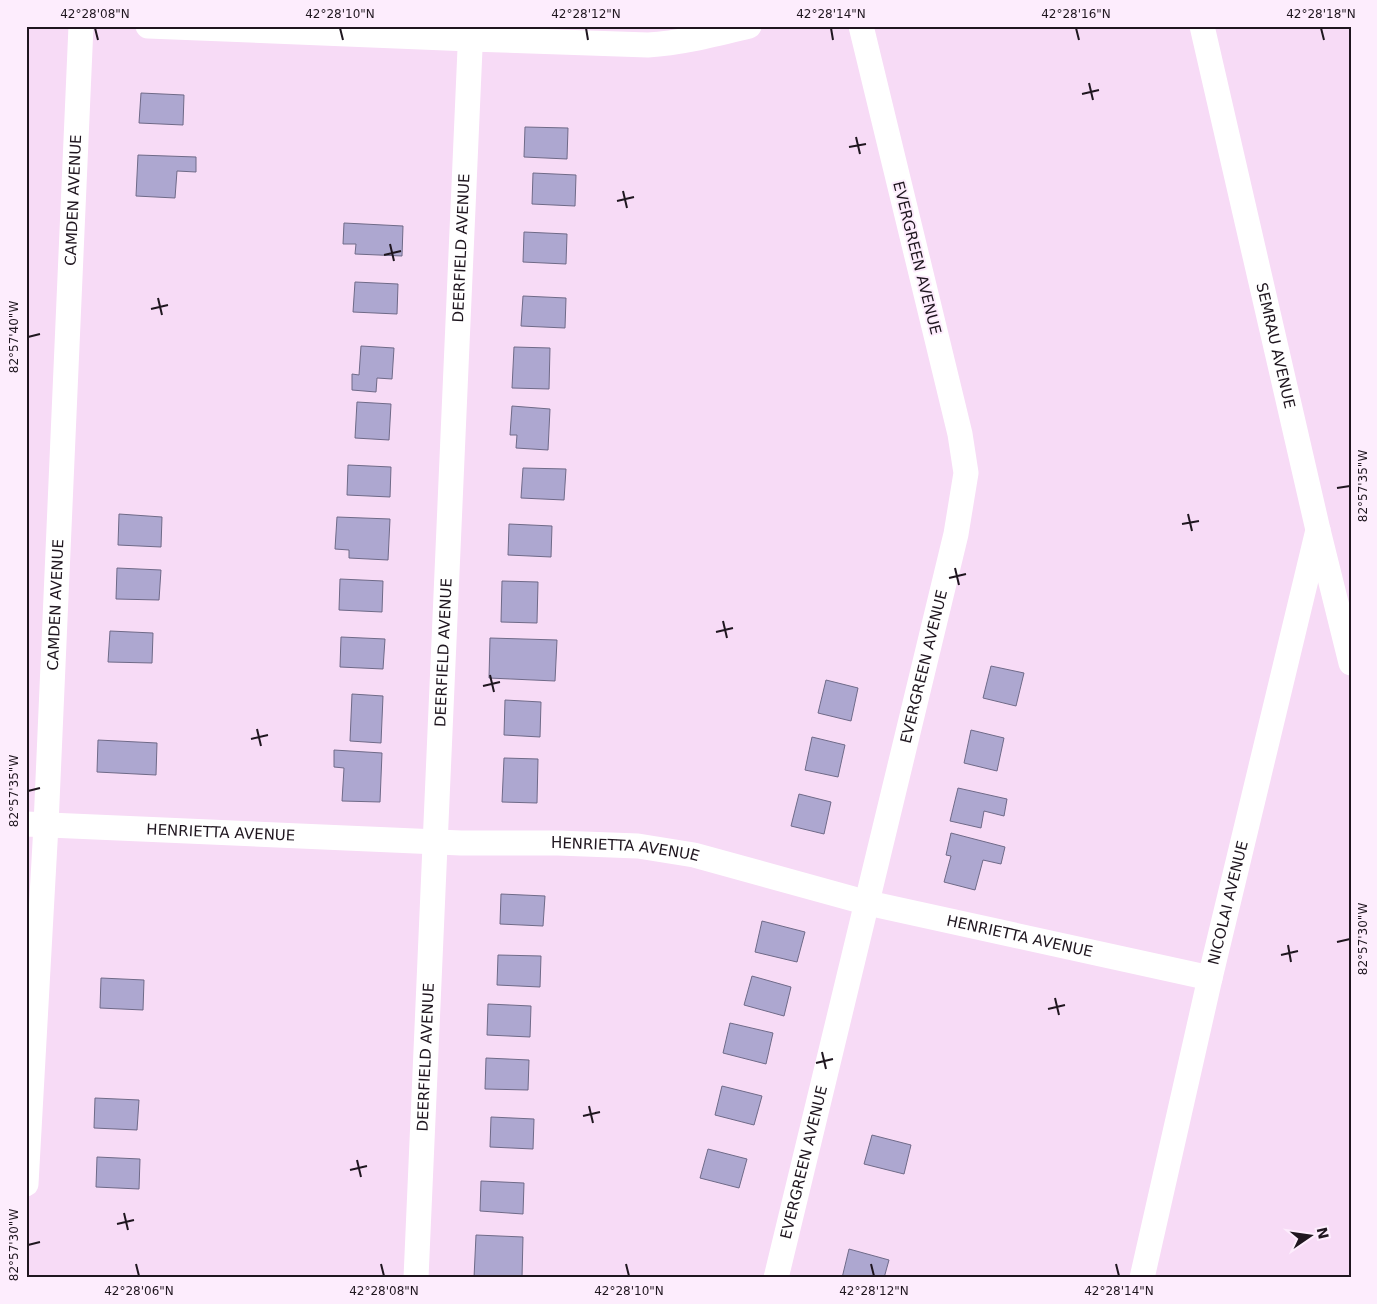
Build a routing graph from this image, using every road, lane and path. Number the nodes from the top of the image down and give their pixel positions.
1 (81, 26) edge
2 (148, 26) edge
3 (749, 26) edge
4 (861, 26) edge
5 (1202, 26) edge
6 (470, 33) edge
7 (1318, 530) junction
8 (1351, 664) edge
9 (36, 824) edge
10 (435, 842) junction
11 (868, 903) junction
12 (1210, 978) junction
13 (26, 1184) edge
14 (416, 1278) edge
15 (776, 1278) edge
16 (1142, 1278) edge

1 - 9 street, CAMDEN AVENUE
2 - 6 street
3 - 6 street
4 - 11 street, EVERGREEN AVENUE
5 - 7 street, SEMRAU AVENUE
6 - 10 street, DEERFIELD AVENUE
7 - 8 street, SEMRAU AVENUE
7 - 12 street, NICOLAI AVENUE
9 - 10 street, HENRIETTA AVENUE
9 - 13 street, CAMDEN AVENUE
10 - 11 street, HENRIETTA AVENUE
10 - 14 street, DEERFIELD AVENUE
11 - 12 street, HENRIETTA AVENUE
11 - 15 street, EVERGREEN AVENUE
12 - 16 street, NICOLAI AVENUE

